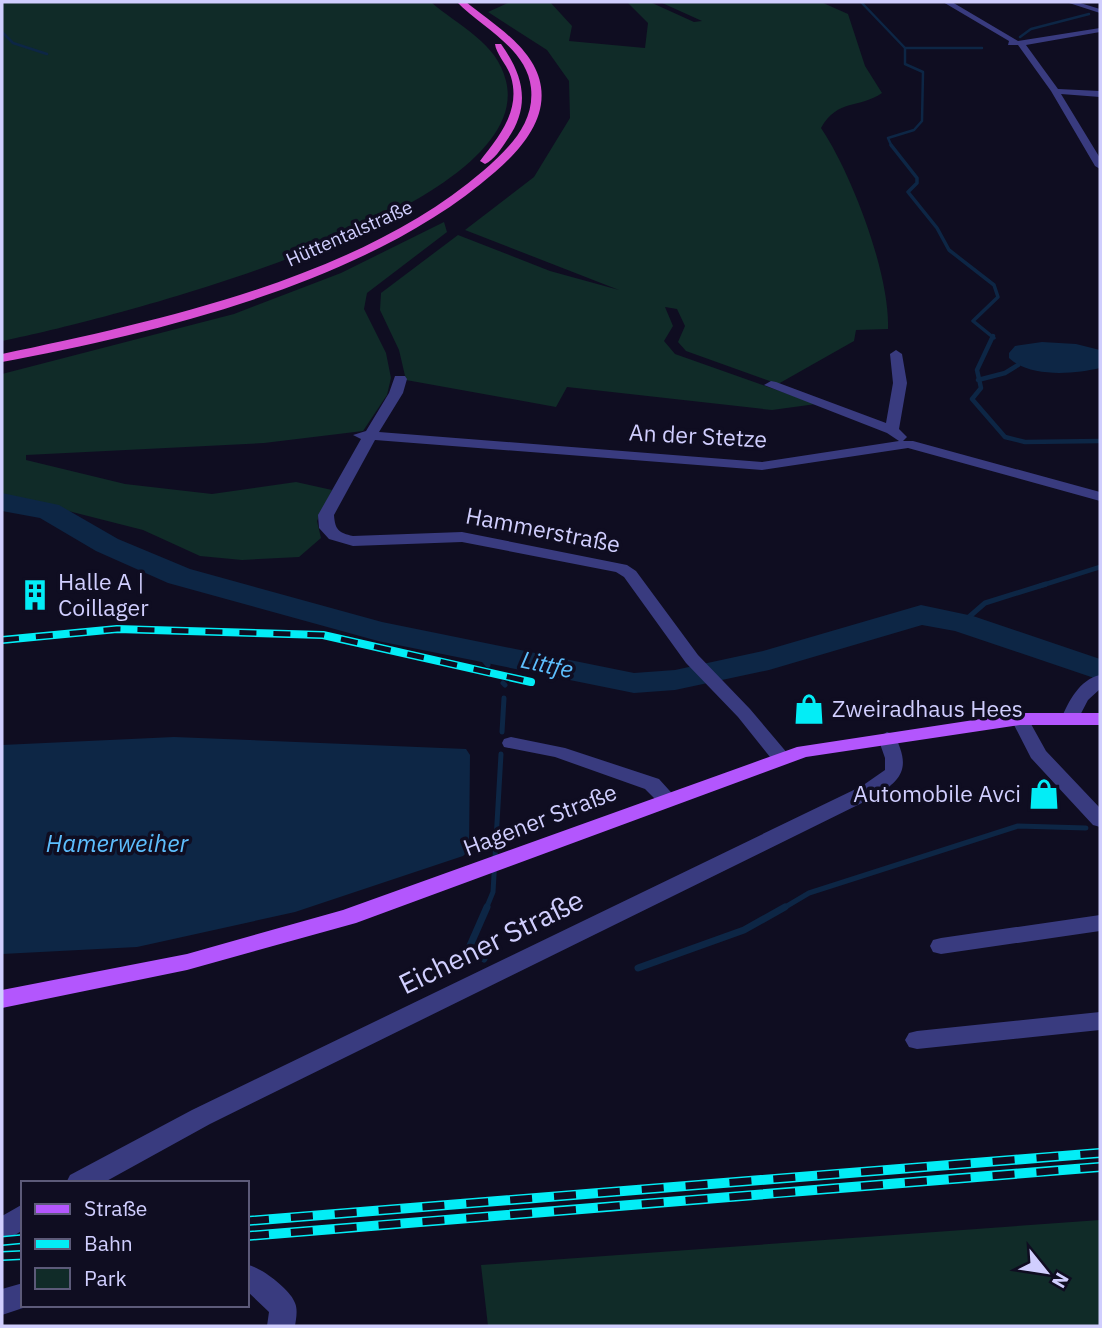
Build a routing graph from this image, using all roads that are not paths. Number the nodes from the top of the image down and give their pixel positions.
1 (447, 2) edge
2 (461, 2) edge
3 (947, 2) edge
4 (1070, 2) edge
5 (1100, 11) edge
6 (1098, 32) edge
7 (1022, 43) junction
8 (1055, 91) junction
9 (1100, 94) edge
10 (1100, 166) edge
11 (2, 349) edge
12 (896, 354) dead end
13 (2, 358) edge
14 (400, 379) dead end
15 (771, 385) dead end
16 (892, 430) junction
17 (365, 435) junction
18 (908, 444) junction
19 (1100, 497) edge
20 (1100, 680) edge
21 (1020, 719) junction
22 (1070, 719) junction
23 (1100, 719) edge
24 (887, 738) junction
25 (511, 743) dead end
26 (781, 758) junction
27 (668, 800) junction
28 (1100, 820) edge
29 (1100, 923) edge
30 (941, 946) dead end
31 (2, 999) edge
32 (1100, 1021) edge
33 (917, 1040) dead end
34 (83, 1181) edge
35 (21, 1217) edge
36 (2, 1231) edge
37 (248, 1278) edge
38 (21, 1297) edge
39 (2, 1302) edge
40 (281, 1326) edge

1 - 11 highway, Hüttentalstraße
2 - 13 highway, Hüttentalstraße
3 - 7 street
4 - 5 street
6 - 7 street
7 - 8 street
8 - 9 street
8 - 10 street
12 - 16 street
14 - 17 street
15 - 16 street
16 - 18 street
17 - 18 street, An der Stetze
17 - 26 street, Hammerstraße
18 - 19 street, An der Stetze
20 - 22 street
21 - 22 main road, Hagener Straße
21 - 24 main road, Hagener Straße
21 - 28 street
22 - 23 main road, Hagener Straße
24 - 26 main road, Hagener Straße
24 - 34 street, Eichener Straße
25 - 27 street
26 - 27 main road, Hagener Straße
27 - 31 main road, Hagener Straße
29 - 30 street
32 - 33 street
35 - 36 street
37 - 40 street
38 - 39 street

